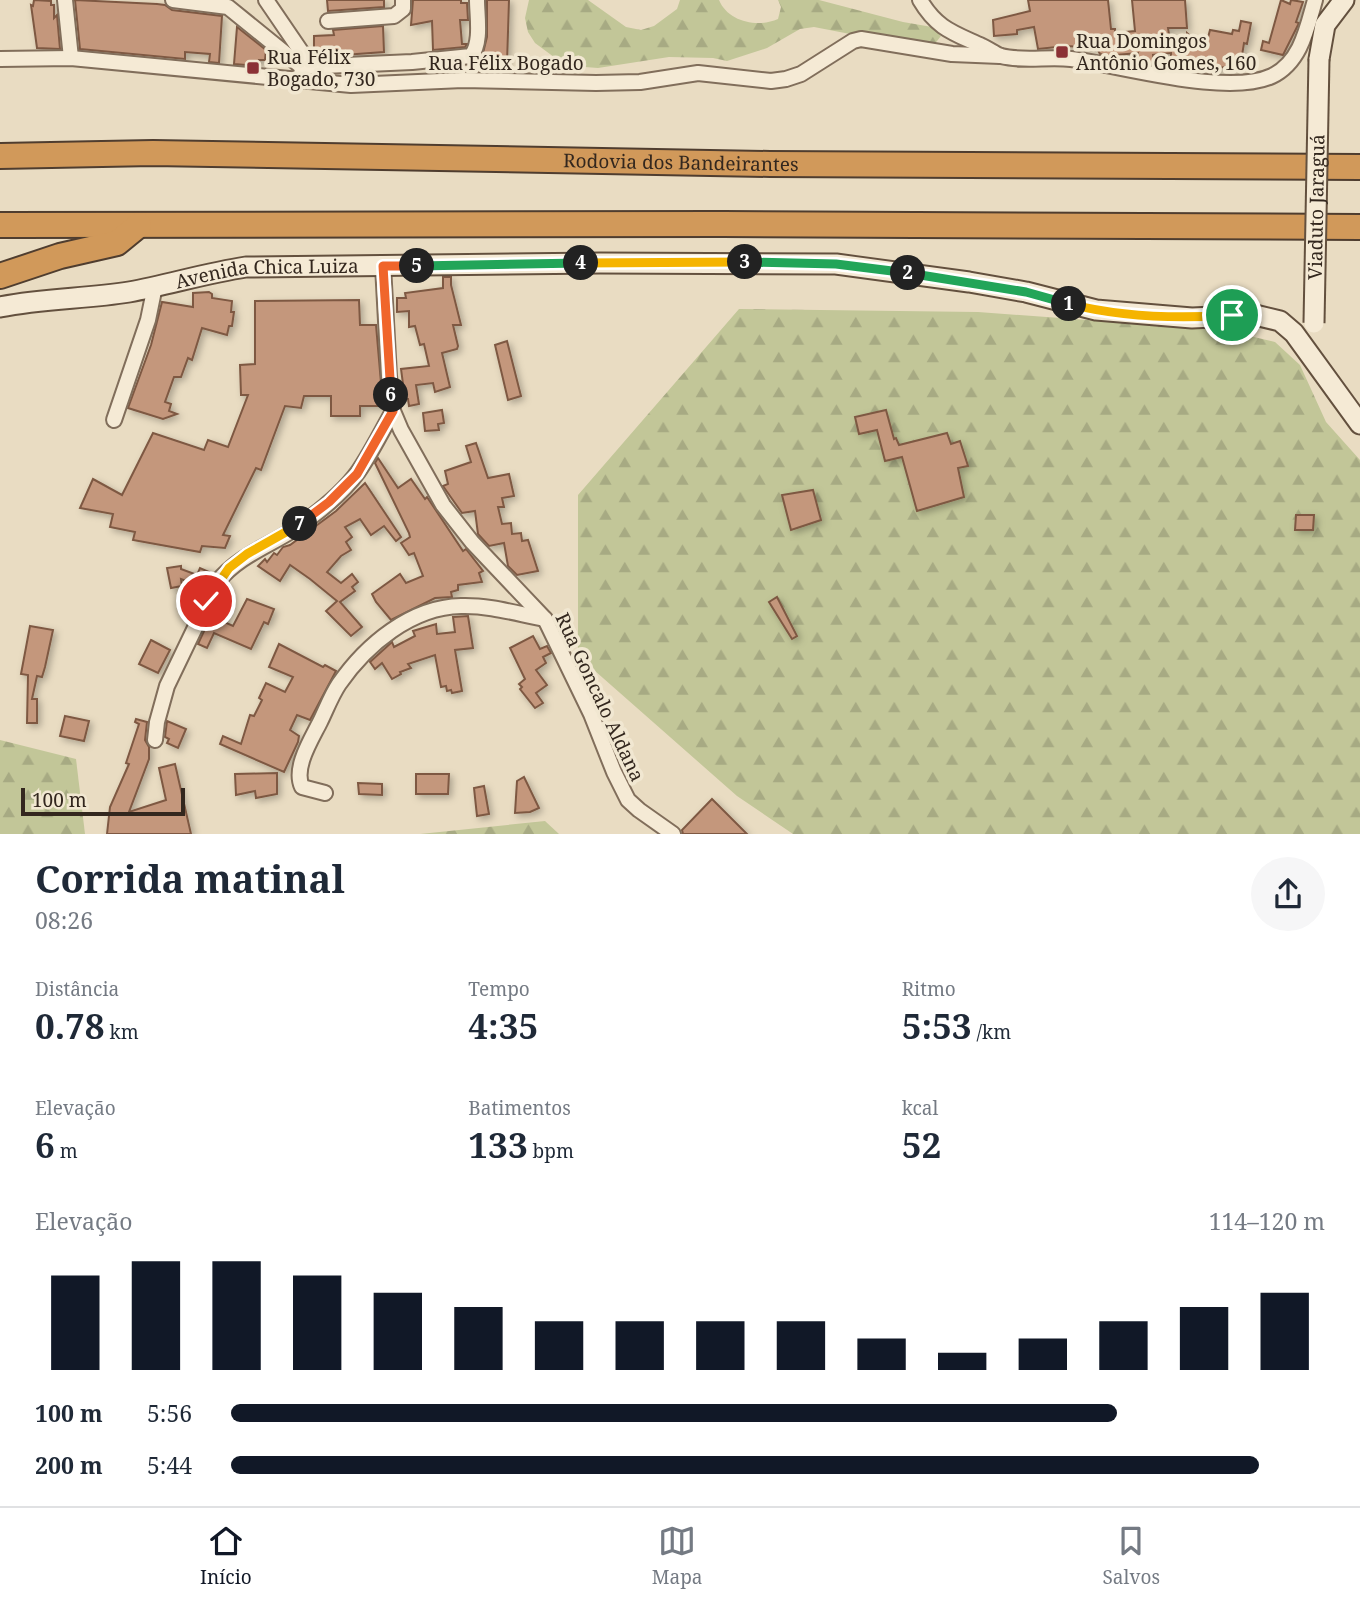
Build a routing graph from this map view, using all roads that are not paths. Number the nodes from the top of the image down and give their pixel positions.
1 (65, 0) edge
2 (173, 0) edge
3 (266, 0) edge
4 (404, 0) edge
5 (477, 0) edge
6 (920, 0) edge
7 (1315, 0) edge
8 (1343, 0) edge
9 (328, 21) dead end
10 (1313, 36) junction
11 (1000, 56) junction
12 (71, 58) junction
13 (0, 59) edge
14 (305, 71) junction
15 (0, 156) edge
16 (1360, 167) edge
17 (0, 225) edge
18 (139, 225) junction
19 (1360, 227) edge
20 (383, 266) junction
21 (0, 276) edge
22 (155, 286) junction
23 (0, 307) edge
24 (1311, 356) junction
25 (393, 411) junction
26 (114, 419) dead end
27 (1360, 424) edge
28 (545, 619) junction
29 (155, 740) dead end
30 (325, 793) dead end
31 (673, 834) edge

1 - 12 street
2 - 14 street
3 - 14 street
4 - 9 street
5 - 14 street
6 - 11 street
7 - 10 street, Rua Félix Bogado
8 - 10 main road
10 - 11 street, Rua Félix Bogado
10 - 24 main road, Viaduto Jaraguá, bridge
11 - 14 street, Rua Félix Bogado
12 - 13 street, Rua Félix Bogado
12 - 14 street, Rua Félix Bogado
15 - 16 highway, Rodovia dos Bandeirantes
17 - 18 highway
18 - 19 highway
18 - 21 highway
20 - 22 main road, Avenida Chica Luiza
20 - 24 main road, Avenida Chica Luiza
20 - 25 street, Rua Goncalo Aldana
22 - 23 main road, Avenida Chica Luiza
22 - 26 street
24 - 27 main road, Avenida Chica Luiza
25 - 28 street, Rua Goncalo Aldana
25 - 29 street
28 - 30 street
28 - 31 street, Rua Goncalo Aldana

